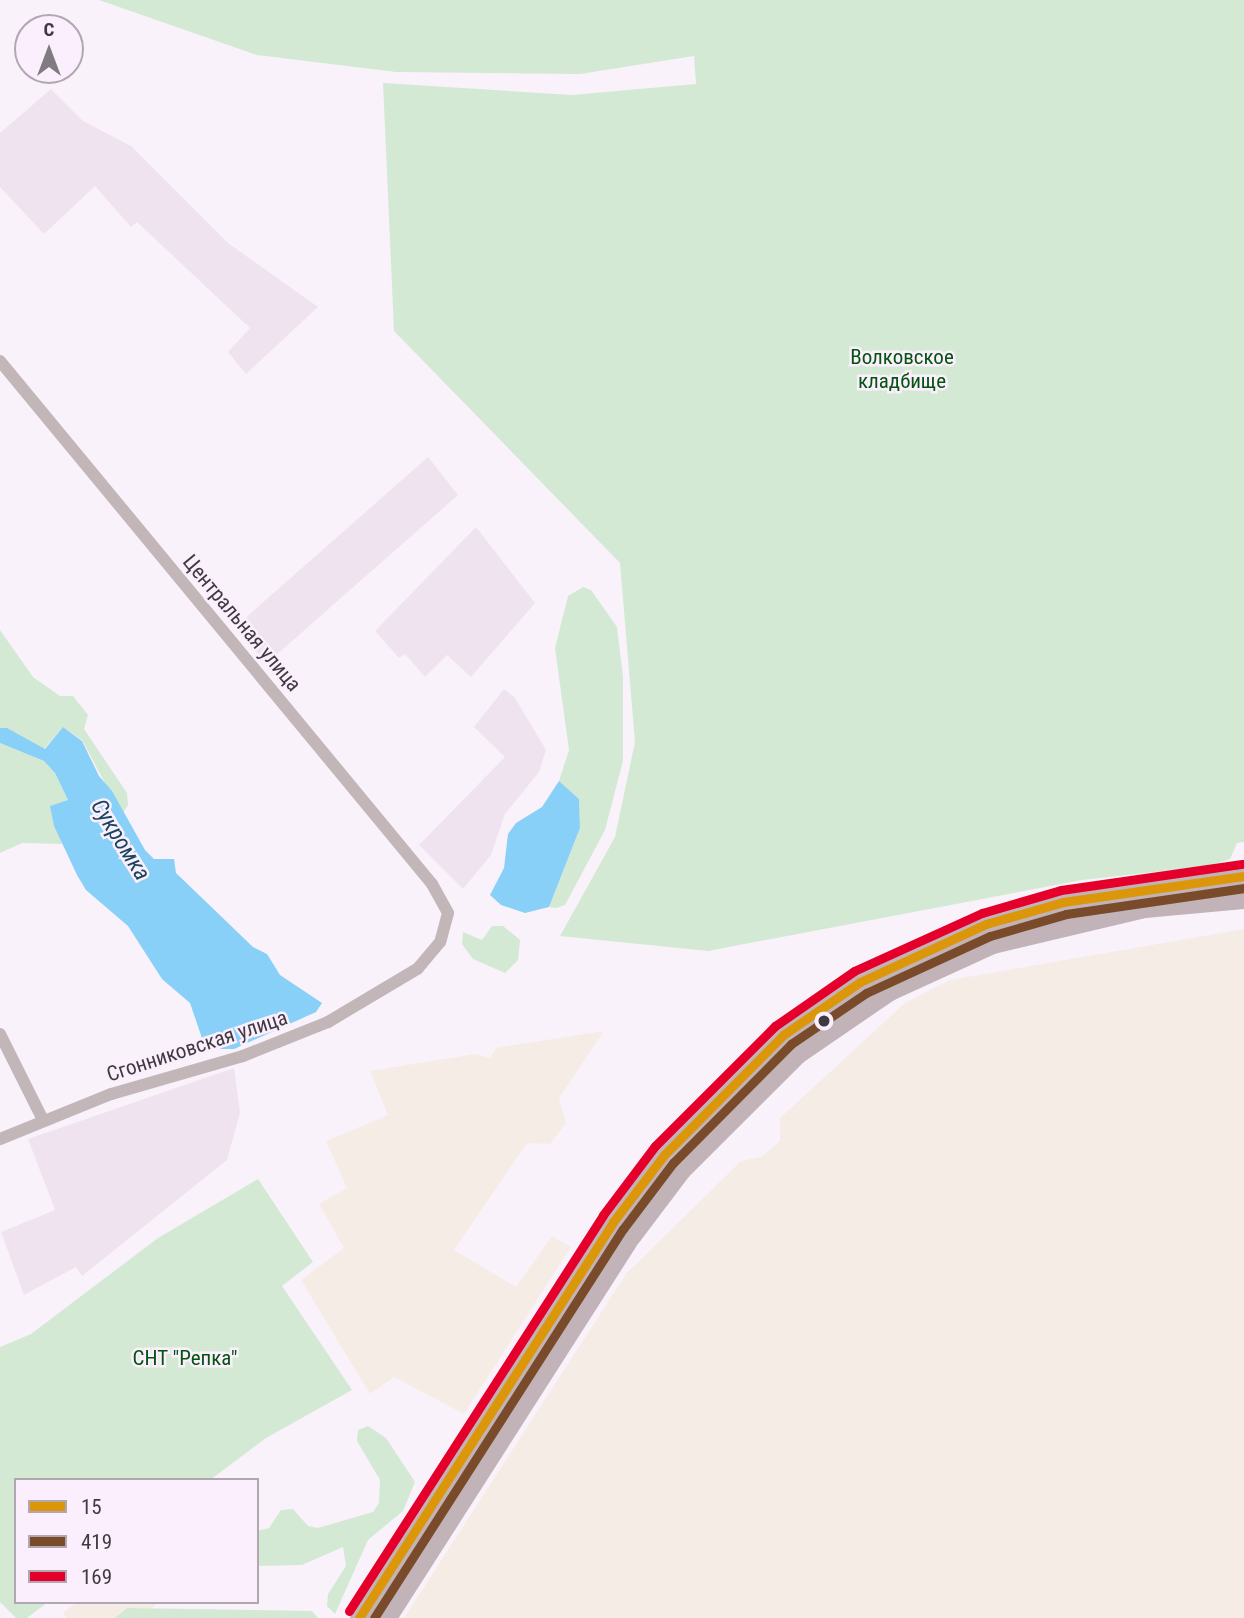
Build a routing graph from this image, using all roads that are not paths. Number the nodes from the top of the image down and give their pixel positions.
1 (0, 361) edge
2 (1244, 876) edge
3 (1244, 900) edge
4 (448, 913) joint
5 (0, 1034) edge
6 (43, 1120) junction
7 (0, 1139) edge
8 (359, 1618) edge
9 (388, 1618) edge

1 - 4 street, Центральная улица
2 - 8 main road
3 - 9 main road
4 - 6 street, Сгонниковская улица
5 - 6 street
6 - 7 street, Сгонниковская улица

